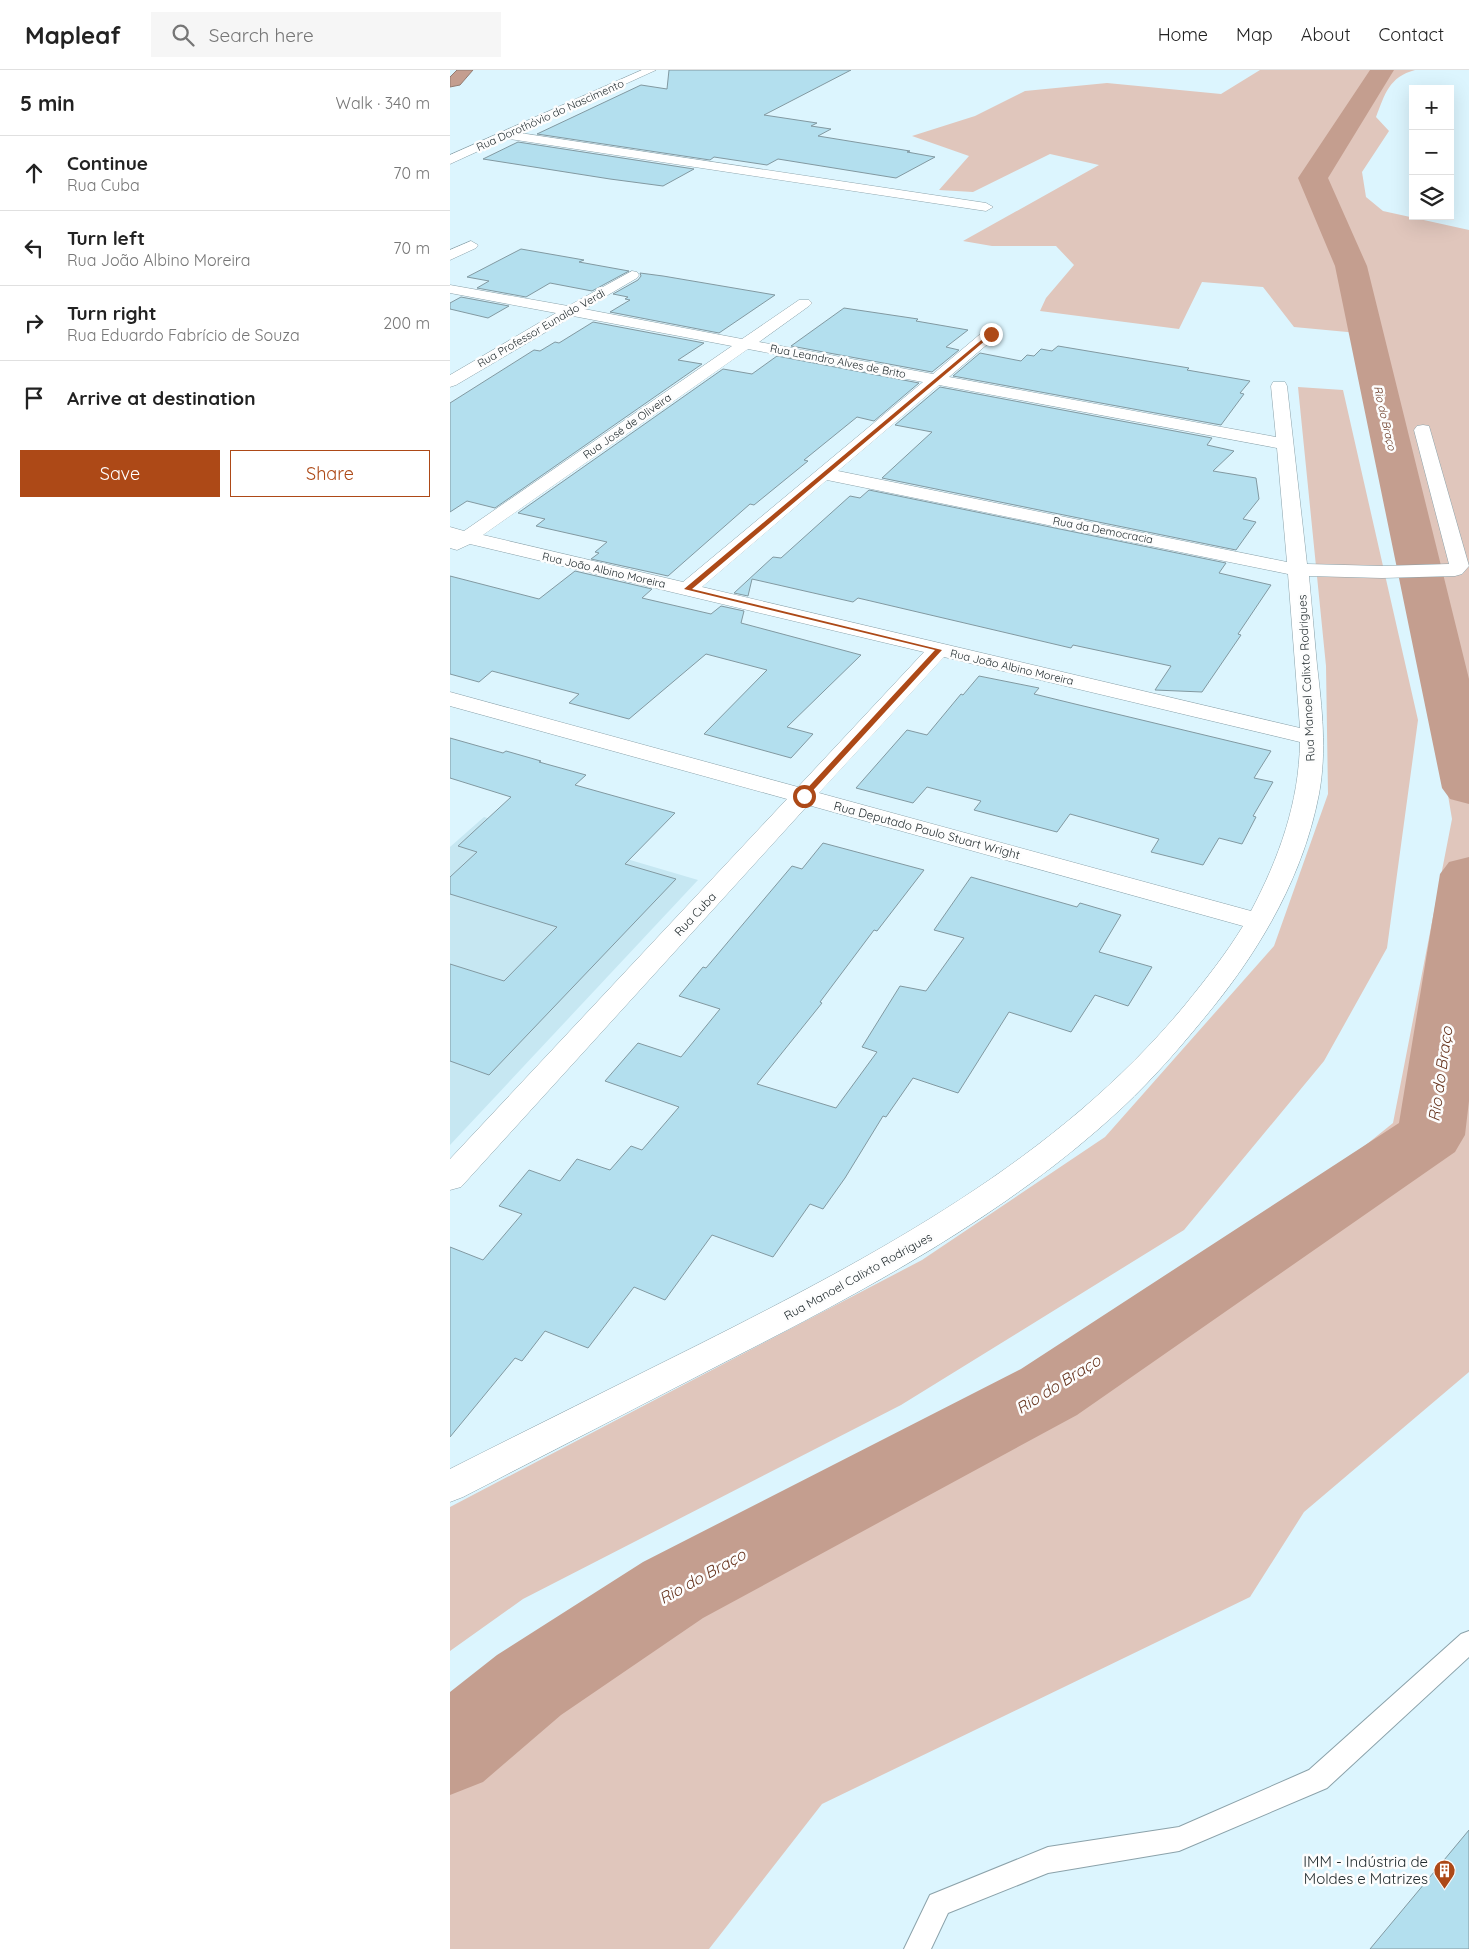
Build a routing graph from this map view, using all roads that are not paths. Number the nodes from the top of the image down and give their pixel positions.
1 (651, 70) edge
2 (507, 135) junction
3 (450, 160) edge
4 (986, 207) dead end
5 (471, 245) dead end
6 (450, 256) edge
7 (632, 275) dead end
8 (450, 290) edge
9 (804, 303) dead end
10 (570, 312) junction
11 (991, 334) dead end
12 (745, 344) junction
13 (936, 380) junction
14 (450, 382) edge
15 (1280, 386) dead end
16 (1423, 430) dead end
17 (1285, 444) junction
18 (825, 474) junction
19 (459, 535) edge
20 (450, 549) edge
21 (1299, 570) junction
22 (687, 589) junction
23 (939, 650) junction
24 (450, 699) edge
25 (1312, 738) junction
26 (804, 796) junction
27 (1258, 922) junction
28 (450, 1179) edge
29 (450, 1486) edge
30 (1469, 1642) edge
31 (917, 1949) edge

1 - 2 street, Rua Dorothóvio do Nascimento
2 - 3 street, Rua Dorothóvio do Nascimento
2 - 4 street
5 - 6 street
7 - 10 street, Rua Professor Eunaldo Verdi
8 - 10 street, Rua Leandro Alves de Brito
9 - 12 street, Rua José de Oliveira
10 - 12 street, Rua Leandro Alves de Brito
10 - 14 street, Rua Professor Eunaldo Verdi
11 - 13 street
12 - 13 street, Rua Leandro Alves de Brito
12 - 19 street, Rua José de Oliveira
13 - 17 street, Rua Leandro Alves de Brito
13 - 18 street
15 - 17 street, Rua Manoel Calixto Rodrigues
16 - 21 street, Rua da Democracia
17 - 21 street, Rua Manoel Calixto Rodrigues
18 - 21 street, Rua da Democracia
18 - 22 street
19 - 20 street, Rua José de Oliveira
19 - 22 street, Rua João Albino Moreira
21 - 25 street, Rua Manoel Calixto Rodrigues
22 - 23 street, Rua João Albino Moreira
23 - 25 street, Rua João Albino Moreira
23 - 26 street, Rua Cuba
24 - 26 street, Rua Deputado Paulo Stuart Wright
25 - 27 street, Rua Manoel Calixto Rodrigues
26 - 27 street, Rua Deputado Paulo Stuart Wright
26 - 28 street, Rua Cuba
27 - 29 street, Rua Manoel Calixto Rodrigues
30 - 31 lane

